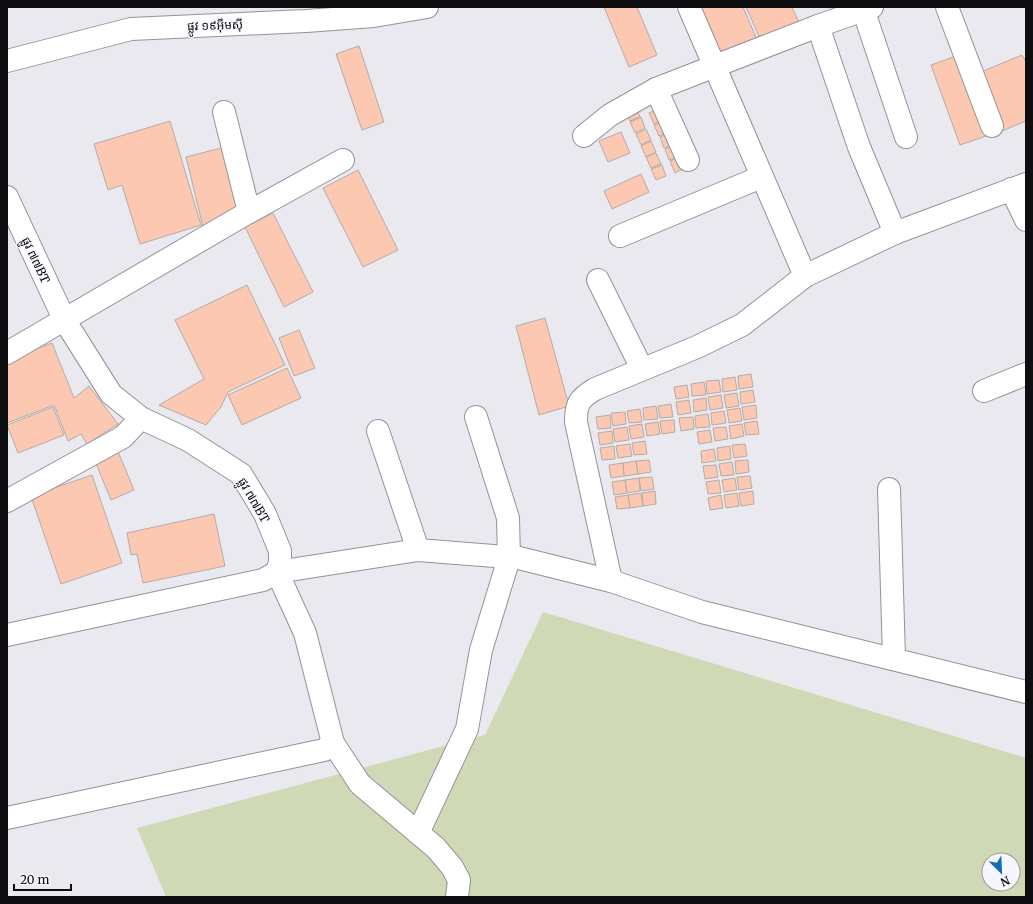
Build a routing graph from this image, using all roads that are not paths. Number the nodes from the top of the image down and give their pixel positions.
1 (427, 7) edge
2 (689, 7) edge
3 (947, 7) edge
4 (867, 8) edge
5 (305, 14) edge
6 (818, 26) junction
7 (7, 60) edge
8 (715, 66) junction
9 (656, 89) junction
10 (224, 112) dead end
11 (992, 126) dead end
12 (584, 136) dead end
13 (906, 137) dead end
14 (343, 160) dead end
15 (688, 160) dead end
16 (762, 177) junction
17 (1018, 187) edge
18 (7, 197) edge
19 (249, 212) junction
20 (1026, 220) edge
21 (895, 233) junction
22 (620, 236) dead end
23 (805, 276) junction
24 (598, 280) dead end
25 (65, 321) junction
26 (7, 353) edge
27 (642, 369) junction
28 (1026, 374) edge
29 (984, 391) dead end
30 (476, 417) dead end
31 (141, 418) junction
32 (378, 432) dead end
33 (889, 489) dead end
34 (7, 501) edge
35 (418, 550) junction
36 (509, 558) junction
37 (277, 572) junction
38 (611, 581) junction
39 (7, 634) edge
40 (894, 658) junction
41 (1026, 692) edge
42 (333, 743) junction
43 (7, 818) edge
44 (418, 833) junction
45 (457, 897) edge

1 - 5 street, ផ្លូវ ១៩អ៊ឹមស៊ី
2 - 8 street
3 - 11 street
4 - 6 street
4 - 13 street
5 - 7 street, ផ្លូវ ១៩អ៊ឹមស៊ី
6 - 8 street
6 - 21 street
8 - 9 street
8 - 16 street
9 - 12 street
9 - 15 street
10 - 19 street
14 - 19 street
16 - 22 street
16 - 23 street
17 - 20 street
17 - 21 street
18 - 25 street, ផ្លូវ ៧៧BT
19 - 25 street
21 - 23 street
23 - 27 street
24 - 27 street
25 - 26 street
25 - 31 street, ផ្លូវ ៧៧BT
27 - 38 street
28 - 29 street
30 - 36 street
31 - 34 street
31 - 37 street, ផ្លូវ ៧៧BT
32 - 35 street
33 - 40 street
35 - 36 street
35 - 37 street
36 - 38 street
36 - 44 street
37 - 39 street
37 - 42 street
38 - 40 street
40 - 41 street
42 - 43 street
42 - 44 street
44 - 45 street

